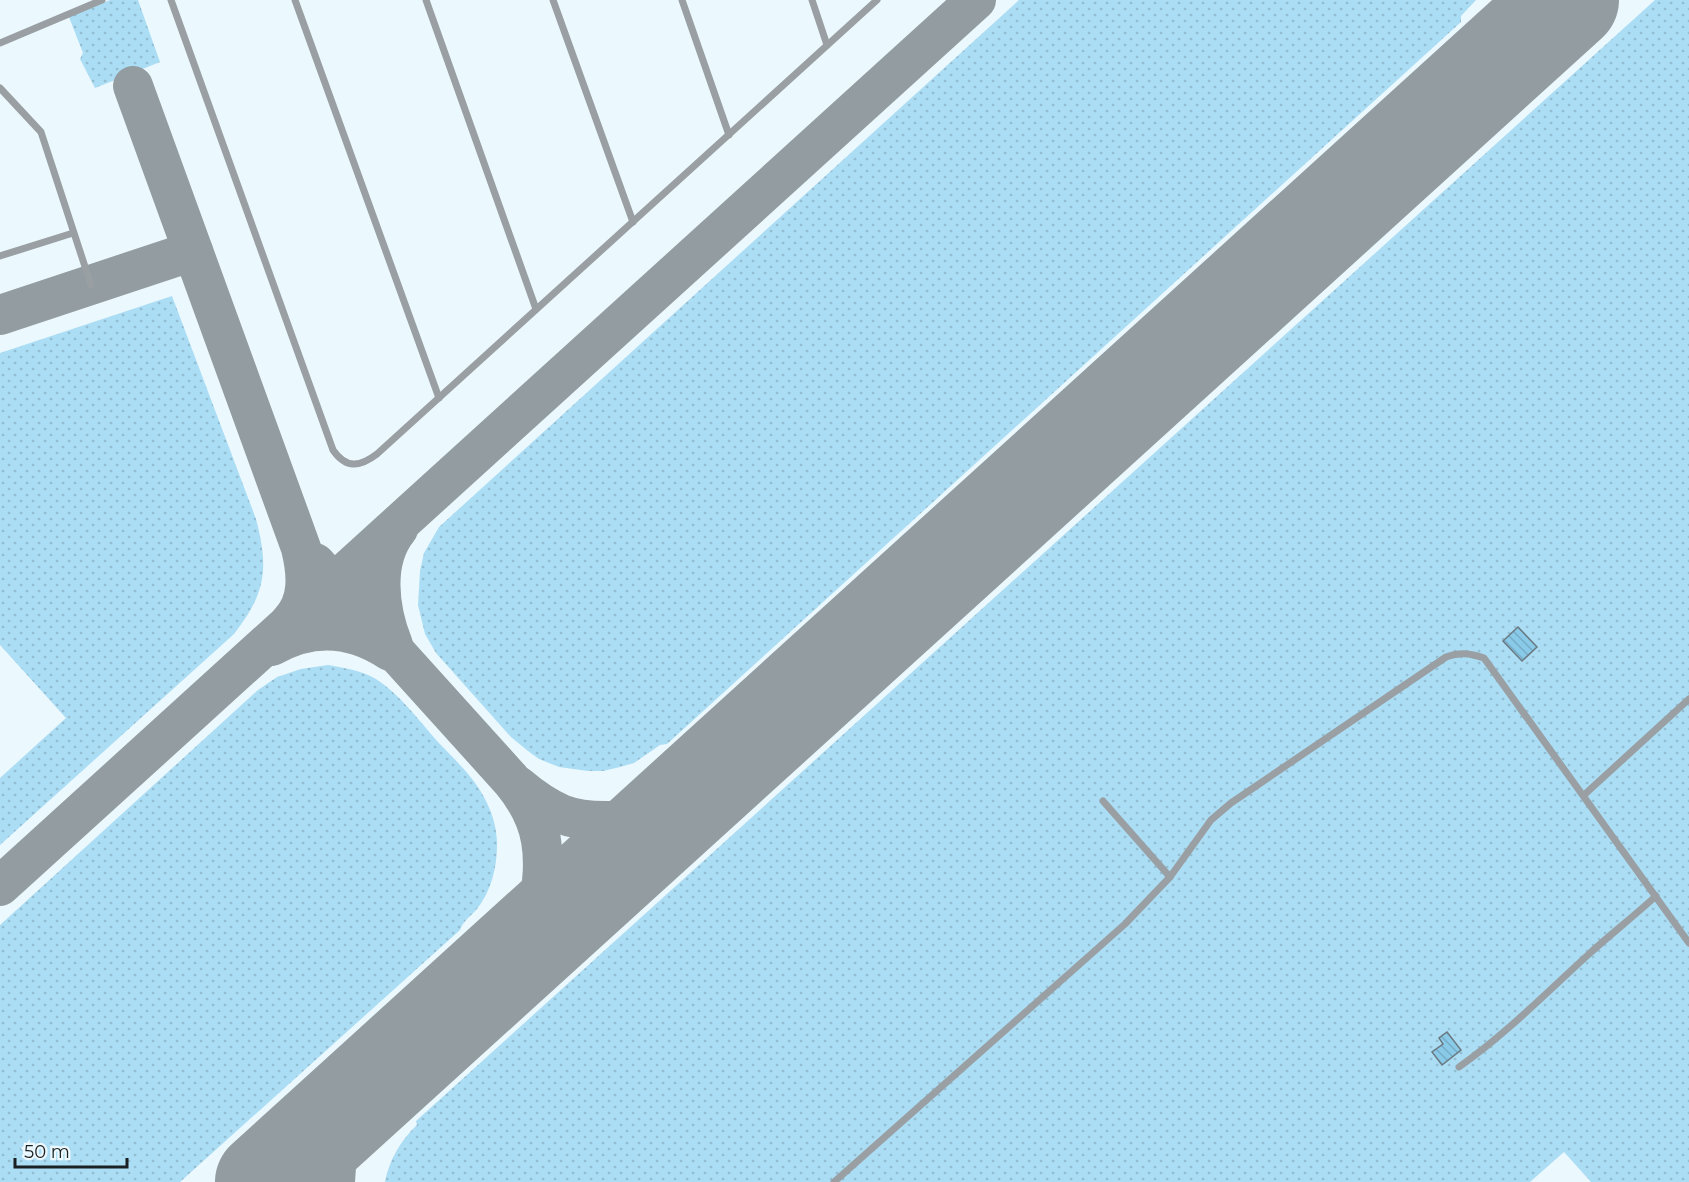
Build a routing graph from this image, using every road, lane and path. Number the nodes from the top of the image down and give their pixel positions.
1 (102, 0) edge
2 (171, 0) edge
3 (295, 0) edge
4 (426, 0) edge
5 (553, 0) edge
6 (682, 0) edge
7 (812, 0) edge
8 (877, 0) edge
9 (0, 43) edge
10 (827, 45) junction
11 (0, 88) edge
12 (729, 135) junction
13 (633, 222) junction
14 (74, 232) junction
15 (0, 256) edge
16 (91, 285) dead end
17 (536, 309) junction
18 (439, 398) junction
19 (1689, 699) edge
20 (1584, 795) junction
21 (1102, 801) dead end
22 (1170, 877) junction
23 (1656, 896) junction
24 (1689, 943) edge
25 (1459, 1067) dead end
26 (834, 1182) edge

1 - 9 lane
2 - 18 lane
3 - 18 lane
4 - 17 lane
5 - 13 lane
6 - 12 lane
7 - 10 lane
8 - 10 lane
10 - 12 lane
11 - 14 lane
12 - 13 lane
13 - 17 lane
14 - 15 lane
14 - 16 lane
17 - 18 lane
19 - 20 lane
20 - 22 lane
20 - 23 lane
21 - 22 lane
22 - 26 lane
23 - 24 lane
23 - 25 lane

